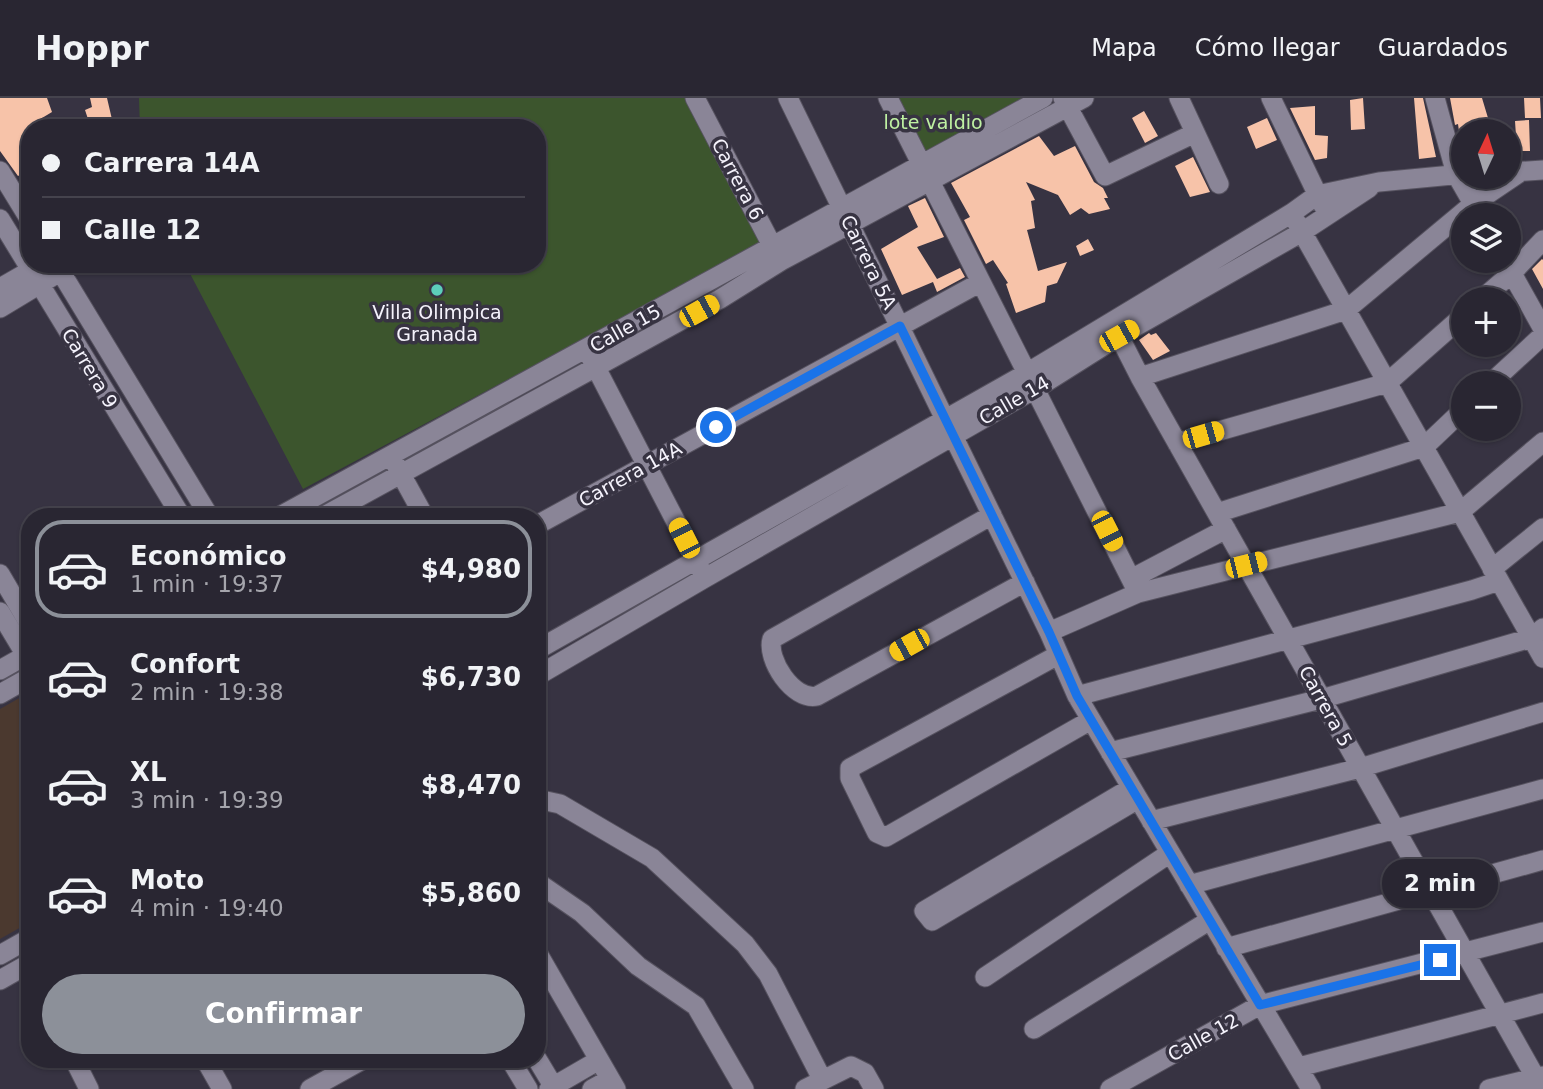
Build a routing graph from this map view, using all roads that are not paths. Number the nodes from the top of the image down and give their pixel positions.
1 (695, 98) edge
2 (788, 98) edge
3 (888, 98) edge
4 (1043, 98) edge
5 (1179, 98) edge
6 (1271, 98) edge
7 (1435, 98) edge
8 (1071, 101) edge
9 (1195, 133) junction
10 (1451, 147) edge
11 (1543, 170) edge
12 (0, 171) edge
13 (926, 172) junction
14 (1521, 172) edge
15 (1451, 175) edge
16 (1379, 182) junction
17 (1219, 184) dead end
18 (1497, 189) edge
19 (1318, 195) junction
20 (1482, 203) edge
21 (21, 205) edge
22 (1292, 213) junction
23 (1327, 214) junction
24 (847, 215) junction
25 (0, 219) edge
26 (1451, 228) edge
27 (1302, 232) junction
28 (1543, 240) edge
29 (21, 250) edge
30 (776, 253) junction
31 (1521, 257) edge
32 (37, 273) edge
33 (67, 273) edge
34 (1503, 273) edge
35 (1511, 273) edge
36 (981, 282) junction
37 (1492, 287) edge
38 (0, 288) edge
39 (0, 308) edge
40 (1346, 310) junction
41 (900, 326) junction
42 (1451, 327) edge
43 (1115, 329) junction
44 (1543, 329) edge
45 (1543, 335) edge
46 (587, 349) junction
47 (596, 367) junction
48 (1505, 371) edge
49 (1140, 377) junction
50 (1031, 381) junction
51 (1387, 383) junction
52 (1451, 421) edge
53 (949, 426) junction
54 (1543, 442) edge
55 (1177, 443) junction
56 (1423, 447) junction
57 (391, 456) junction
58 (647, 465) junction
59 (401, 474) junction
60 (176, 508) edge
61 (204, 508) edge
62 (296, 508) edge
63 (339, 508) edge
64 (420, 508) edge
65 (1461, 512) junction
66 (992, 515) junction
67 (546, 520) edge
68 (1221, 521) junction
69 (1543, 528) edge
70 (1246, 565) junction
71 (701, 570) junction
72 (0, 574) edge
73 (1496, 575) junction
74 (1025, 582) junction
75 (1135, 586) junction
76 (21, 610) edge
77 (0, 612) edge
78 (1049, 632) junction
79 (1537, 633) edge
80 (1288, 639) junction
81 (21, 646) edge
82 (546, 646) edge
83 (1058, 654) junction
84 (1543, 659) edge
85 (21, 660) edge
86 (0, 670) edge
87 (546, 671) edge
88 (21, 682) edge
89 (0, 694) edge
90 (1077, 696) junction
91 (1321, 699) junction
92 (1543, 712) edge
93 (1091, 720) junction
94 (1110, 752) junction
95 (1360, 768) junction
96 (1543, 789) edge
97 (1134, 793) junction
98 (546, 801) edge
99 (1151, 821) junction
100 (1395, 829) junction
101 (1170, 853) junction
102 (1543, 860) edge
103 (1189, 886) junction
104 (546, 888) edge
105 (1431, 893) junction
106 (1210, 920) junction
107 (1543, 932) edge
108 (21, 943) edge
109 (1226, 948) junction
110 (1465, 954) junction
111 (0, 955) edge
112 (546, 968) edge
113 (21, 969) edge
114 (985, 977) dead end
115 (0, 980) edge
116 (1543, 1003) edge
117 (1260, 1005) junction
118 (1500, 1015) junction
119 (1034, 1029) dead end
120 (599, 1060) junction
121 (1299, 1067) junction
122 (78, 1068) edge
123 (210, 1068) edge
124 (348, 1068) edge
125 (515, 1068) edge
126 (542, 1068) edge
127 (1540, 1081) edge
128 (613, 1084) edge
129 (814, 1084) edge
130 (553, 1088) edge
131 (89, 1089) edge
132 (222, 1089) edge
133 (310, 1089) edge
134 (528, 1089) edge
135 (592, 1089) edge
136 (744, 1089) edge
137 (874, 1089) edge
138 (1110, 1089) edge
139 (1311, 1089) edge
140 (1489, 1089) edge

1 - 30 street, Carrera 6
2 - 24 street, Carrera 5A
3 - 13 street
4 - 13 street, Calle 15
5 - 9 street
6 - 19 street
7 - 10 street
8 - 9 street
8 - 13 street, Calle 15
9 - 17 street
11 - 14 street
12 - 21 street
13 - 24 street, Calle 15
13 - 36 street
15 - 16 street, Calle 14
16 - 19 street, Calle 14
16 - 23 street, Calle 14
18 - 20 street
19 - 22 street, Calle 14
19 - 23 street
22 - 27 street
22 - 43 street, Calle 14
23 - 27 street, Calle 14
24 - 30 street, Calle 15
24 - 41 street, Carrera 5A
25 - 29 street, Carrera 9
26 - 40 street
27 - 40 street
27 - 43 street, Calle 14
28 - 31 street
30 - 46 street, Calle 15
30 - 47 street, Calle 15
32 - 38 street
32 - 39 street
32 - 60 street, Carrera 9
33 - 61 street, Carrera 9
34 - 37 street
35 - 44 street
36 - 41 street, Carrera 14A
36 - 50 street
40 - 49 street
40 - 51 street
41 - 53 street, Carrera 5A
41 - 58 street, Carrera 14A
42 - 51 street
43 - 49 street, Carrera 5
43 - 50 street, Calle 14
45 - 48 street
46 - 47 street
46 - 57 street, Calle 15
47 - 58 street
47 - 59 street, Calle 15
49 - 55 street, Carrera 5
50 - 53 street, Calle 14
50 - 75 street
51 - 55 street
51 - 56 street
52 - 56 street
53 - 66 street, Carrera 5A
53 - 71 street, Calle 14
54 - 65 street
55 - 68 street, Carrera 5
56 - 65 street
56 - 68 street
57 - 59 street
57 - 62 street, Calle 15
58 - 67 street, Carrera 14A
58 - 71 street
59 - 63 street, Calle 15
59 - 64 street
65 - 70 street
65 - 73 street
66 - 74 street, Carrera 5A
66 - 74 street
68 - 70 street, Carrera 5
68 - 75 street
69 - 73 street
70 - 75 street
70 - 80 street, Carrera 5
71 - 82 street, Calle 14
71 - 87 street, Calle 14
72 - 76 street
73 - 79 street
73 - 80 street
74 - 78 street, Carrera 5A
75 - 78 street
77 - 81 street
78 - 83 street, Carrera 5A
79 - 84 street
79 - 91 street
80 - 90 street
80 - 91 street, Carrera 5
83 - 90 street, Carrera 5A
83 - 93 street
85 - 86 street
88 - 89 street
90 - 93 street, Carrera 5A
91 - 94 street
91 - 95 street, Carrera 5
92 - 95 street
93 - 94 street, Carrera 5A
94 - 97 street, Carrera 5A
95 - 99 street
95 - 100 street, Carrera 5
96 - 100 street
97 - 97 street
97 - 99 street, Carrera 5A
98 - 129 street
99 - 101 street, Carrera 5A
100 - 103 street
100 - 105 street, Carrera 5
101 - 103 street, Carrera 5A
101 - 114 street
102 - 105 street
103 - 106 street, Carrera 5A
104 - 136 street
105 - 109 street
105 - 110 street, Carrera 5
106 - 109 street, Carrera 5A
106 - 119 street
107 - 110 street, Calle 12
108 - 111 street
109 - 117 street, Carrera 5A
110 - 117 street, Calle 12
110 - 118 street, Carrera 5
112 - 120 street
113 - 115 street
116 - 118 street
117 - 121 street, Carrera 5A
117 - 138 street, Calle 12
118 - 121 street
118 - 127 street, Carrera 5
120 - 128 street
120 - 130 street
121 - 139 street, Carrera 5A
122 - 131 street
123 - 132 street
124 - 133 street
125 - 134 street
126 - 130 street
127 - 140 street
128 - 135 street
129 - 137 street

